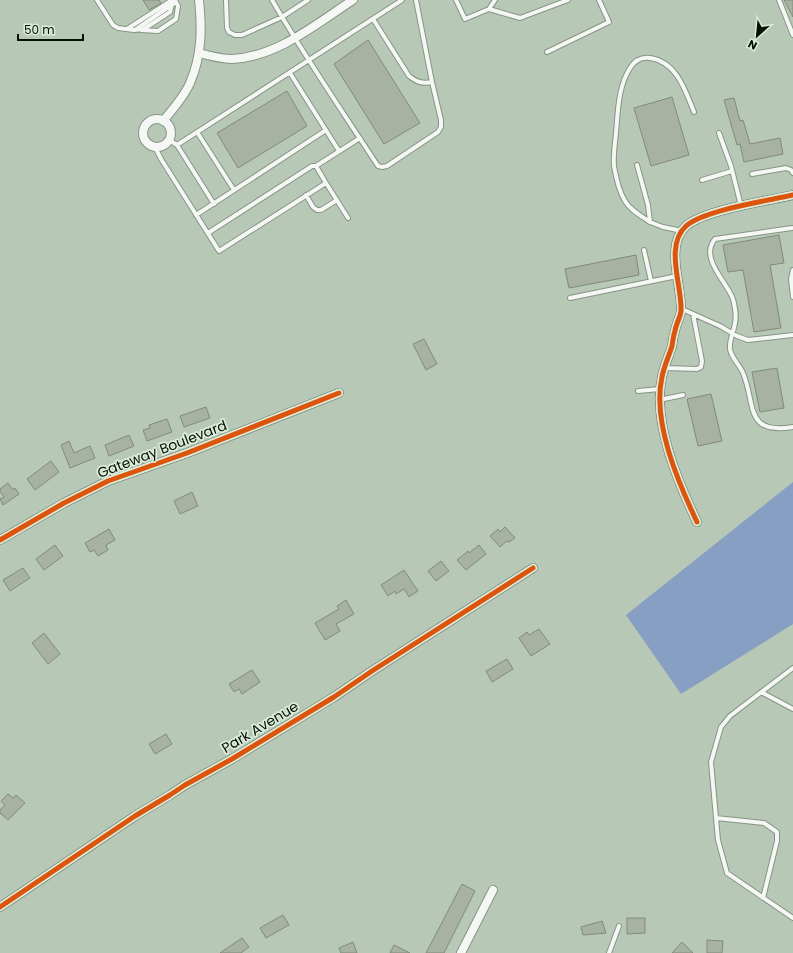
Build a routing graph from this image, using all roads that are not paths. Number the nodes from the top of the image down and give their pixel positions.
1 (97, 0) edge
2 (199, 0) edge
3 (226, 0) edge
4 (272, 0) edge
5 (308, 0) edge
6 (353, 0) edge
7 (402, 0) edge
8 (416, 0) edge
9 (456, 0) edge
10 (495, 0) edge
11 (568, 0) edge
12 (599, 0) edge
13 (779, 0) edge
14 (173, 1) edge
15 (489, 9) junction
16 (282, 17) junction
17 (373, 19) junction
18 (126, 29) junction
19 (137, 30) junction
20 (793, 34) edge
21 (294, 38) junction
22 (547, 52) dead end
23 (199, 53) junction
24 (308, 59) junction
25 (290, 73) junction
26 (432, 82) junction
27 (694, 112) dead end
28 (163, 121) junction
29 (326, 130) junction
30 (197, 132) junction
31 (719, 133) dead end
32 (360, 138) junction
33 (169, 140) junction
34 (177, 145) junction
35 (155, 147) junction
36 (339, 151) junction
37 (637, 165) dead end
38 (316, 166) junction
39 (732, 170) junction
40 (793, 173) edge
41 (752, 174) dead end
42 (702, 180) dead end
43 (326, 183) junction
44 (234, 190) junction
45 (793, 195) edge
46 (306, 196) junction
47 (337, 200) junction
48 (214, 204) junction
49 (741, 207) junction
50 (196, 215) junction
51 (348, 218) dead end
52 (650, 222) junction
53 (792, 228) edge
54 (682, 231) junction
55 (208, 233) junction
56 (793, 233) edge
57 (644, 250) dead end
58 (793, 270) edge
59 (678, 276) junction
60 (651, 281) junction
61 (793, 297) edge
62 (570, 298) dead end
63 (682, 309) junction
64 (693, 314) junction
65 (732, 333) junction
66 (793, 335) edge
67 (665, 368) junction
68 (660, 389) junction
69 (638, 391) dead end
70 (339, 393) dead end
71 (684, 395) dead end
72 (659, 400) junction
73 (793, 427) edge
74 (697, 522) dead end
75 (0, 540) edge
76 (533, 568) dead end
77 (793, 668) edge
78 (761, 692) junction
79 (793, 710) edge
80 (716, 818) junction
81 (493, 890) dead end
82 (763, 898) junction
83 (0, 907) edge
84 (793, 918) edge
85 (618, 926) dead end
86 (461, 953) edge
87 (609, 953) edge

1 - 18 lane
2 - 23 street
3 - 16 lane
4 - 16 lane
5 - 16 lane
6 - 21 street
7 - 17 lane
8 - 26 lane
9 - 15 lane
10 - 15 lane
11 - 15 lane
12 - 22 lane
13 - 20 lane
14 - 18 lane
14 - 19 lane
14 - 19 lane
16 - 21 lane
17 - 24 lane
17 - 26 lane
18 - 19 lane
21 - 23 street
21 - 24 lane
23 - 28 street
24 - 25 lane
24 - 32 lane
25 - 29 lane
25 - 30 lane
26 - 32 lane
27 - 52 lane
28 - 33 street
28 - 35 street
29 - 36 lane
29 - 44 lane
30 - 34 lane
30 - 44 lane
31 - 39 lane
32 - 36 lane
33 - 34 lane
33 - 35 street
34 - 48 lane
35 - 50 lane
36 - 38 lane
37 - 52 lane
38 - 43 lane
38 - 55 lane
39 - 42 lane
39 - 49 lane
40 - 41 lane
43 - 46 lane
43 - 47 lane
44 - 48 lane
45 - 49 street
46 - 47 lane
46 - 55 lane
47 - 51 lane
48 - 50 lane
49 - 54 street
50 - 55 lane
52 - 54 lane
53 - 56 lane
53 - 65 lane
54 - 59 street
57 - 60 lane
58 - 61 lane
59 - 60 lane
59 - 63 street
60 - 62 lane
63 - 64 lane
63 - 67 street
64 - 65 lane
64 - 67 lane
65 - 66 lane
65 - 73 lane
67 - 68 street
68 - 69 lane
68 - 72 street
70 - 75 street, Gateway Boulevard
71 - 72 lane
72 - 74 street
76 - 83 street, Park Avenue
77 - 78 lane
78 - 79 lane
78 - 80 lane
80 - 82 lane
80 - 82 lane
81 - 86 street
82 - 84 lane
85 - 87 lane

